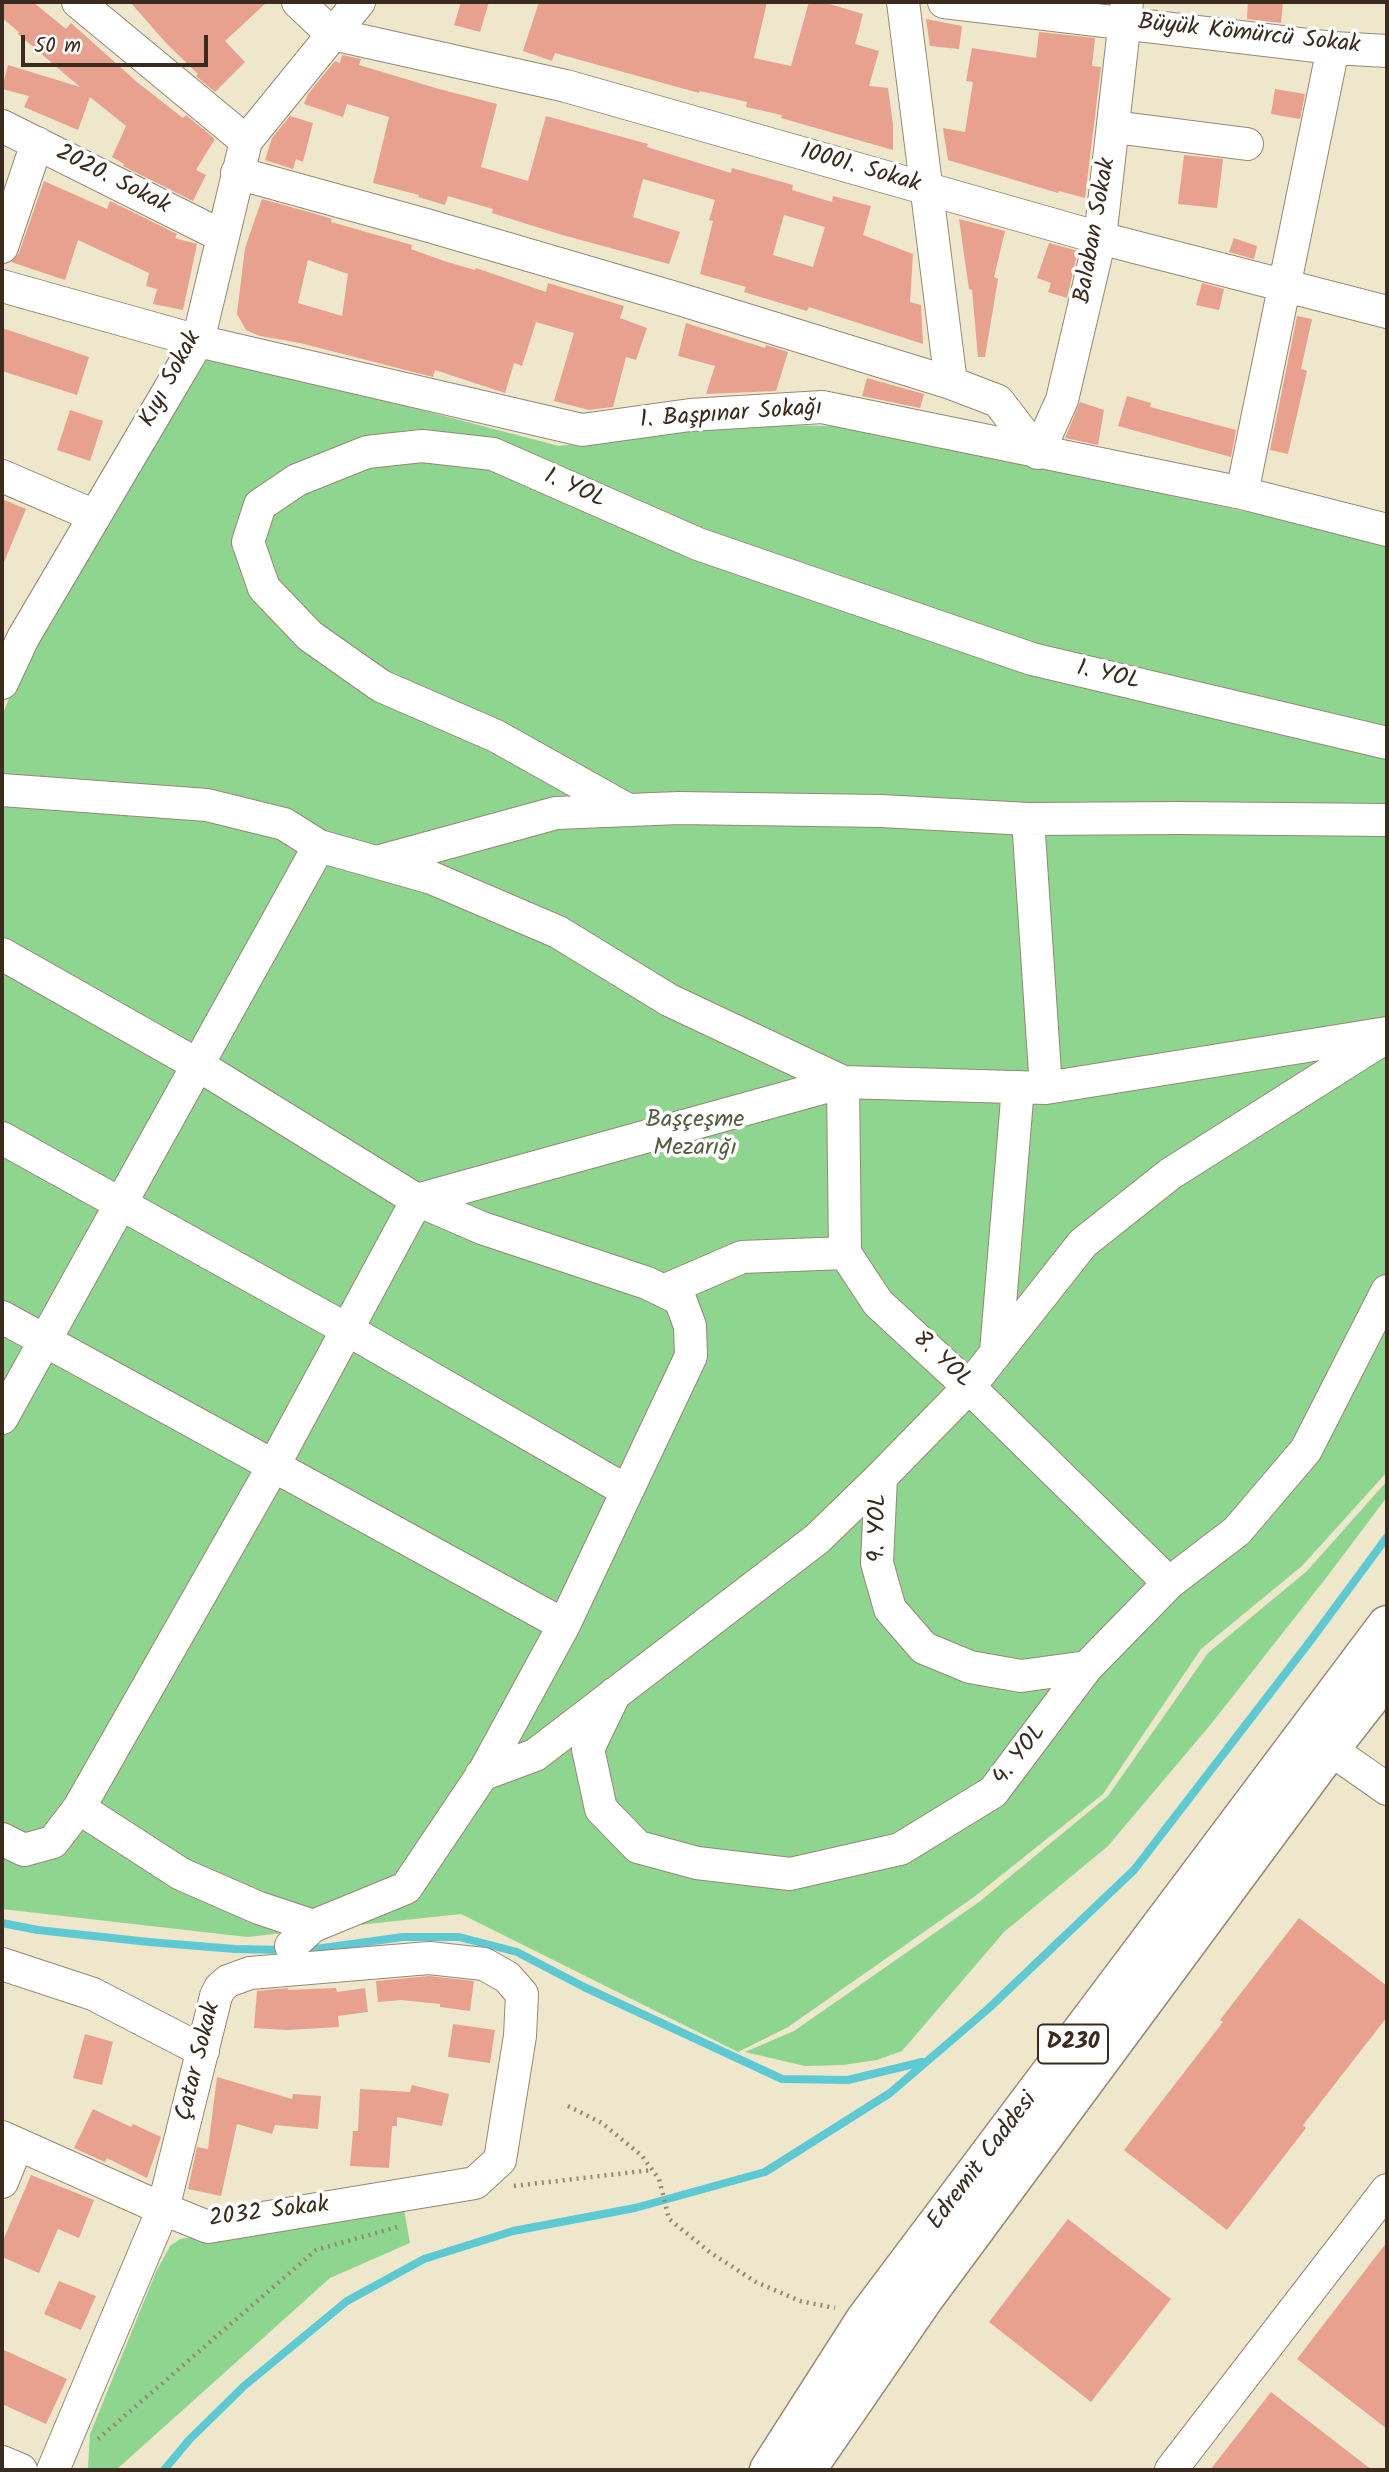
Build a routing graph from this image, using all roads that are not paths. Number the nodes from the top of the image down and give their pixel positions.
1 (78, 2) edge
2 (298, 2) edge
3 (359, 2) edge
4 (903, 2) edge
5 (944, 2) edge
6 (1127, 12) edge
7 (332, 34) junction
8 (1333, 48) junction
9 (1387, 51) edge
10 (2, 126) edge
11 (1114, 127) junction
12 (246, 141) junction
13 (37, 143) junction
14 (1247, 144) dead end
15 (237, 173) junction
16 (927, 190) junction
17 (222, 236) junction
18 (1100, 238) junction
19 (2, 247) edge
20 (1284, 285) junction
21 (2, 286) edge
22 (1387, 312) edge
23 (198, 341) junction
24 (951, 383) junction
25 (1038, 453) junction
26 (2, 476) edge
27 (1242, 493) junction
28 (95, 516) junction
29 (1387, 530) edge
30 (12, 634) edge
31 (2, 683) edge
32 (1387, 743) edge
33 (2, 790) edge
34 (628, 810) junction
35 (1028, 819) junction
36 (1387, 820) edge
37 (319, 846) junction
38 (376, 862) junction
39 (2, 954) edge
40 (1387, 1035) edge
41 (198, 1065) junction
42 (843, 1082) junction
43 (1032, 1088) junction
44 (2, 1138) edge
45 (417, 1200) junction
46 (120, 1204) junction
47 (845, 1253) junction
48 (663, 1291) junction
49 (1387, 1291) edge
50 (2, 1317) edge
51 (348, 1330) junction
52 (46, 1340) junction
53 (996, 1352) junction
54 (969, 1387) junction
55 (2, 1418) edge
56 (274, 1465) junction
57 (881, 1477) junction
58 (627, 1491) junction
59 (1169, 1583) junction
60 (564, 1625) junction
61 (1387, 1625) edge
62 (1087, 1667) junction
63 (1387, 1676) edge
64 (615, 1693) junction
65 (1330, 1749) junction
66 (481, 1775) junction
67 (1387, 1789) edge
68 (79, 1808) junction
69 (2, 1839) edge
70 (2, 1964) edge
71 (203, 2051) junction
72 (9, 2141) edge
73 (500, 2160) joint
74 (2, 2182) edge
75 (1387, 2190) edge
76 (163, 2209) junction
77 (2, 2462) edge
78 (21, 2470) edge
79 (53, 2470) edge
80 (769, 2470) edge
81 (806, 2470) edge
82 (1171, 2470) edge

1 - 12 street
2 - 7 street
3 - 7 street, Kıyı Sokak
4 - 16 street
5 - 6 street, Büyük Kömürcü Sokak
6 - 8 street, Büyük Kömürcü Sokak
6 - 11 street, Balaban Sokak
7 - 12 street, Kıyı Sokak
7 - 16 street, 10001. Sokak
8 - 9 street, Büyük Kömürcü Sokak
8 - 20 street
10 - 13 street, 2020. Sokak
11 - 14 street
11 - 18 street, Balaban Sokak
12 - 15 street, Kıyı Sokak
13 - 17 street, 2020. Sokak
13 - 19 street
15 - 17 street, Kıyı Sokak
15 - 24 street
16 - 18 street, 10001. Sokak
16 - 24 street
17 - 23 street, Kıyı Sokak
18 - 20 street, 10001. Sokak
18 - 25 street, Balaban Sokak
20 - 22 street, 10001. Sokak
20 - 27 street
21 - 23 street, 1. Başpınar Sokağı
23 - 25 street, 1. Başpınar Sokağı
23 - 28 street, Kıyı Sokak
24 - 25 street
25 - 27 street, 1. Başpınar Sokağı
26 - 28 street
27 - 29 street, 1. Başpınar Sokağı
28 - 30 street, Kıyı Sokak
30 - 31 street, Kıyı Sokak
32 - 34 street, 1. YOL
33 - 37 street
34 - 35 street
34 - 38 street
35 - 36 street
35 - 43 street
37 - 38 street
37 - 41 street
38 - 42 street
39 - 41 street
40 - 43 street
40 - 53 street
41 - 45 street
41 - 46 street
42 - 43 street
42 - 45 street
42 - 47 street
43 - 53 street
44 - 46 street
45 - 48 street
45 - 51 street
46 - 51 street
46 - 52 street
47 - 48 street
47 - 54 street, 8. YOL
48 - 58 street
49 - 59 street, 4. YOL
50 - 52 street
51 - 56 street
51 - 58 street
52 - 55 street
52 - 56 street
53 - 54 street
54 - 57 street
54 - 59 street, 8. YOL
56 - 60 street
56 - 68 street
57 - 62 street, 9. YOL
57 - 64 street
58 - 60 street
59 - 62 street, 4. YOL
60 - 66 street
61 - 80 highway, Edremit Caddesi / D230
62 - 64 street, 4. YOL
63 - 65 highway, Edremit Caddesi / D230
64 - 66 street
65 - 67 street
65 - 81 highway, Edremit Caddesi / D230
66 - 68 street
68 - 69 street
70 - 71 street
71 - 73 street, Çatar Sokak
71 - 76 street, Çatar Sokak
72 - 74 street
72 - 76 street, 2032 Sokak
73 - 76 street, 2032 Sokak
75 - 82 street
76 - 79 street, Çatar Sokak
77 - 78 street

